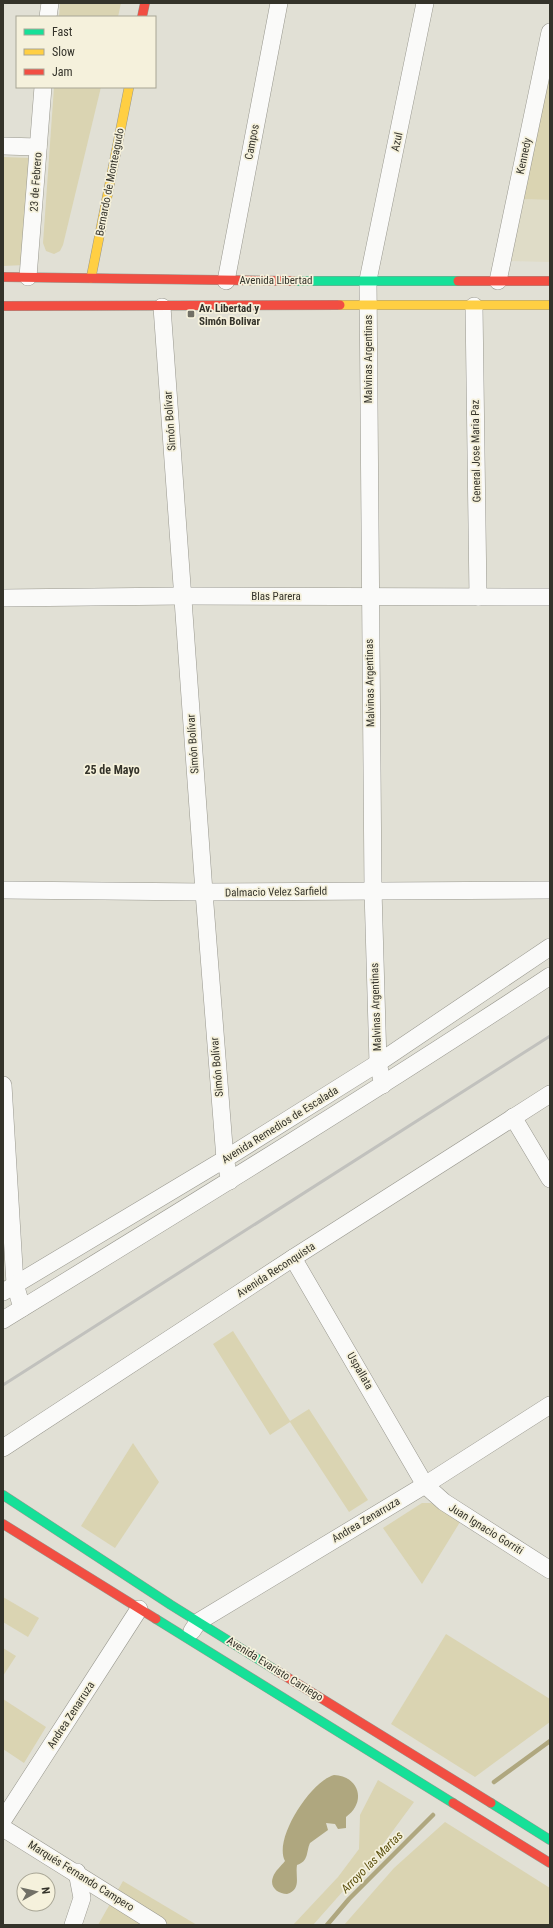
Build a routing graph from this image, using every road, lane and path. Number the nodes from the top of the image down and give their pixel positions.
1 (50, 3) edge
2 (145, 3) edge
3 (279, 3) edge
4 (425, 3) edge
5 (48, 16) edge
6 (142, 16) edge
7 (550, 32) edge
8 (43, 88) edge
9 (129, 88) edge
10 (3, 146) edge
11 (38, 147) junction
12 (3, 277) edge
13 (28, 277) junction
14 (91, 278) junction
15 (226, 280) junction
16 (368, 280) junction
17 (498, 281) junction
18 (550, 281) edge
19 (550, 305) edge
20 (3, 306) edge
21 (368, 306) junction
22 (474, 306) junction
23 (162, 307) junction
24 (182, 596) junction
25 (370, 596) junction
26 (478, 597) junction
27 (550, 597) edge
28 (3, 598) edge
29 (3, 890) edge
30 (373, 890) junction
31 (550, 890) edge
32 (204, 892) junction
33 (550, 947) edge
34 (550, 976) edge
35 (378, 1063) junction
36 (3, 1085) edge
37 (383, 1085) junction
38 (550, 1094) edge
39 (512, 1117) junction
40 (225, 1159) junction
41 (550, 1179) edge
42 (230, 1181) junction
43 (6, 1186) edge
44 (294, 1258) junction
45 (9, 1288) edge
46 (22, 1308) junction
47 (3, 1320) edge
48 (550, 1405) edge
49 (3, 1448) edge
50 (425, 1485) junction
51 (10, 1500) edge
52 (3, 1524) edge
53 (550, 1570) edge
54 (139, 1610) junction
55 (198, 1622) junction
56 (186, 1639) junction
57 (3, 1820) edge
58 (3, 1828) edge
59 (550, 1840) edge
60 (550, 1863) edge
61 (77, 1872) junction
62 (73, 1925) edge
63 (158, 1925) edge

1 - 5 street
2 - 6 street
3 - 15 street, Campos
4 - 16 street, Azul
7 - 17 street, Kennedy
8 - 11 street, 23 de Febrero
9 - 14 street, Bernardo de Monteagudo
10 - 11 street
11 - 13 street, 23 de Febrero
12 - 13 street, Avenida Libertad
13 - 14 street, Avenida Libertad
14 - 15 street, Avenida Libertad
15 - 16 street, Avenida Libertad
16 - 17 street, Avenida Libertad
16 - 21 street, Malvinas Argentinas
17 - 18 street, Avenida Libertad
19 - 22 street
20 - 23 street
21 - 22 street
21 - 23 street
21 - 25 street, Malvinas Argentinas
22 - 26 street, General Jose Maria Paz
23 - 24 street, Simón Bolívar
24 - 25 street, Blas Parera
24 - 28 street, Blas Parera
24 - 32 street, Simón Bolívar
25 - 26 street, Blas Parera
25 - 30 street, Malvinas Argentinas
26 - 27 street, Blas Parera
29 - 32 street, Dalmacio Velez Sarfield
30 - 31 street, Dalmacio Velez Sarfield
30 - 32 street, Dalmacio Velez Sarfield
30 - 35 street, Malvinas Argentinas
32 - 40 street, Simón Bolívar
33 - 35 street, Avenida Remedios de Escalada
34 - 37 street, Avenida Remedios de Escalada
35 - 37 street, Malvinas Argentinas
35 - 40 street, Avenida Remedios de Escalada
36 - 43 street
37 - 42 street, Avenida Remedios de Escalada
38 - 39 street, Avenida Reconquista
39 - 41 street
39 - 44 street, Avenida Reconquista
40 - 42 street, Simón Bolívar
40 - 45 street, Avenida Remedios de Escalada
42 - 46 street, Avenida Remedios de Escalada
43 - 45 street
44 - 49 street, Avenida Reconquista
44 - 50 street, Uspallata
45 - 46 street
46 - 47 street, Avenida Remedios de Escalada
48 - 50 street, Andrea Zenarruza
50 - 53 street, Juan Ignacio Gorriti
50 - 55 street, Andrea Zenarruza
51 - 52 street
51 - 55 street, Avenida Evaristo Carriego
52 - 54 street, Avenida Evaristo Carriego
54 - 56 street, Avenida Evaristo Carriego
54 - 57 street, Andrea Zenarruza
55 - 56 street, Andrea Zenarruza
55 - 59 street, Avenida Evaristo Carriego
56 - 60 street, Avenida Evaristo Carriego
58 - 61 street, Marqués Fernando Campero
61 - 62 street
61 - 63 street, Marqués Fernando Campero

